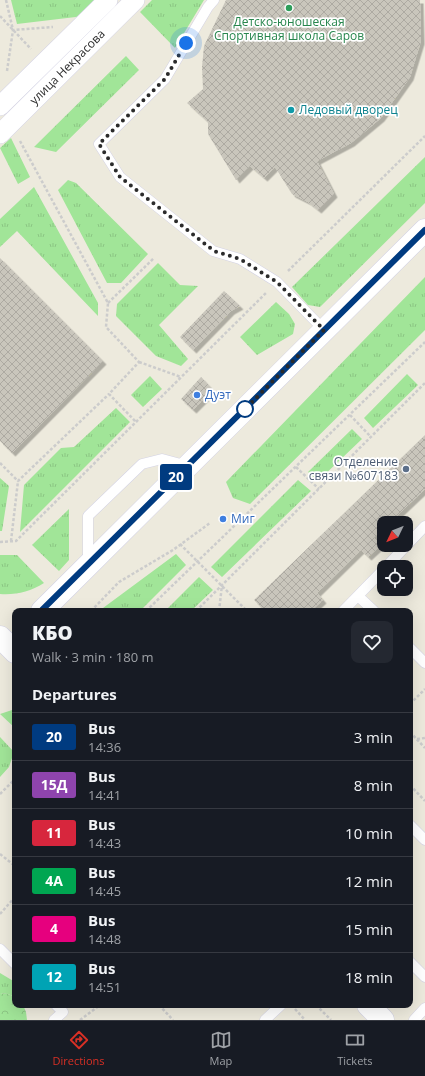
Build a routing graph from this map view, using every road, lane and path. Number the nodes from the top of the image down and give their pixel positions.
1 (6, 0) edge
2 (108, 0) edge
3 (135, 0) edge
4 (214, 0) edge
5 (0, 16) edge
6 (13, 30) junction
7 (44, 63) junction
8 (0, 106) edge
9 (0, 134) edge
10 (425, 136) edge
11 (423, 237) edge
12 (154, 258) dead end
13 (84, 259) dead end
14 (277, 282) junction
15 (108, 303) junction
16 (324, 330) junction
17 (425, 342) edge
18 (139, 362) junction
19 (181, 377) junction
20 (425, 383) edge
21 (109, 394) junction
22 (350, 415) junction
23 (136, 422) junction
24 (371, 437) junction
25 (0, 463) edge
26 (188, 466) junction
27 (296, 467) junction
28 (18, 481) junction
29 (318, 489) junction
30 (210, 523) dead end
31 (425, 526) edge
32 (11, 541) junction
33 (0, 542) edge
34 (180, 544) junction
35 (393, 560) edge
36 (198, 562) junction
37 (88, 564) junction
38 (377, 576) edge
39 (222, 585) junction
40 (358, 596) junction
41 (45, 608) edge
42 (94, 608) edge
43 (149, 608) edge
44 (199, 608) edge
45 (219, 608) edge
46 (244, 608) edge
47 (346, 608) edge
48 (371, 608) edge
49 (413, 651) edge
50 (425, 663) edge
51 (425, 689) edge
52 (413, 701) edge
53 (413, 735) edge
54 (425, 738) edge
55 (417, 739) junction
56 (425, 748) edge
57 (12, 782) edge
58 (413, 788) edge
59 (0, 794) edge
60 (425, 801) edge
61 (413, 829) edge
62 (425, 840) edge
63 (0, 854) edge
64 (12, 864) edge
65 (12, 900) edge
66 (0, 914) edge
67 (0, 949) edge
68 (12, 961) edge
69 (413, 965) edge
70 (425, 977) edge
71 (59, 1008) edge
72 (96, 1008) edge
73 (162, 1008) edge
74 (278, 1008) edge
75 (294, 1008) edge
76 (319, 1008) edge
77 (371, 1008) edge
78 (425, 1008) edge
79 (304, 1019) edge
80 (54, 1020) edge
81 (80, 1020) edge
82 (173, 1020) edge
83 (265, 1020) edge
84 (331, 1020) edge
85 (383, 1020) edge
86 (414, 1020) edge

1 - 6 path
2 - 7 street, улица Некрасова
3 - 9 street, улица Некрасова
4 - 14 lane
5 - 6 path
6 - 7 path
7 - 8 street, улица Некрасова
10 - 14 path
11 - 16 street
12 - 15 path
13 - 15 path
14 - 16 lane
14 - 19 path
15 - 18 path
16 - 26 street
17 - 22 path
18 - 19 path
18 - 21 path
19 - 23 path
20 - 24 path
21 - 23 path
21 - 28 path
22 - 24 path
22 - 27 path
23 - 32 path
24 - 29 path
25 - 28 path
26 - 37 street
26 - 37 lane
27 - 29 path
27 - 36 path
28 - 32 path
29 - 39 path
30 - 34 path
31 - 35 lane
32 - 33 path
34 - 36 path
34 - 42 path
36 - 39 path
36 - 43 path
37 - 41 street
38 - 40 lane
39 - 44 path
39 - 45 path
39 - 46 path
40 - 47 lane
40 - 48 lane
49 - 50 lane
51 - 52 path
53 - 55 path
54 - 55 path
55 - 56 path
57 - 59 path
58 - 60 path
61 - 62 lane
63 - 64 path
65 - 66 path
67 - 68 lane
69 - 70 lane
71 - 80 lane
72 - 81 path
73 - 82 path
74 - 83 lane
75 - 79 path
76 - 84 path
77 - 85 street
78 - 86 lane

